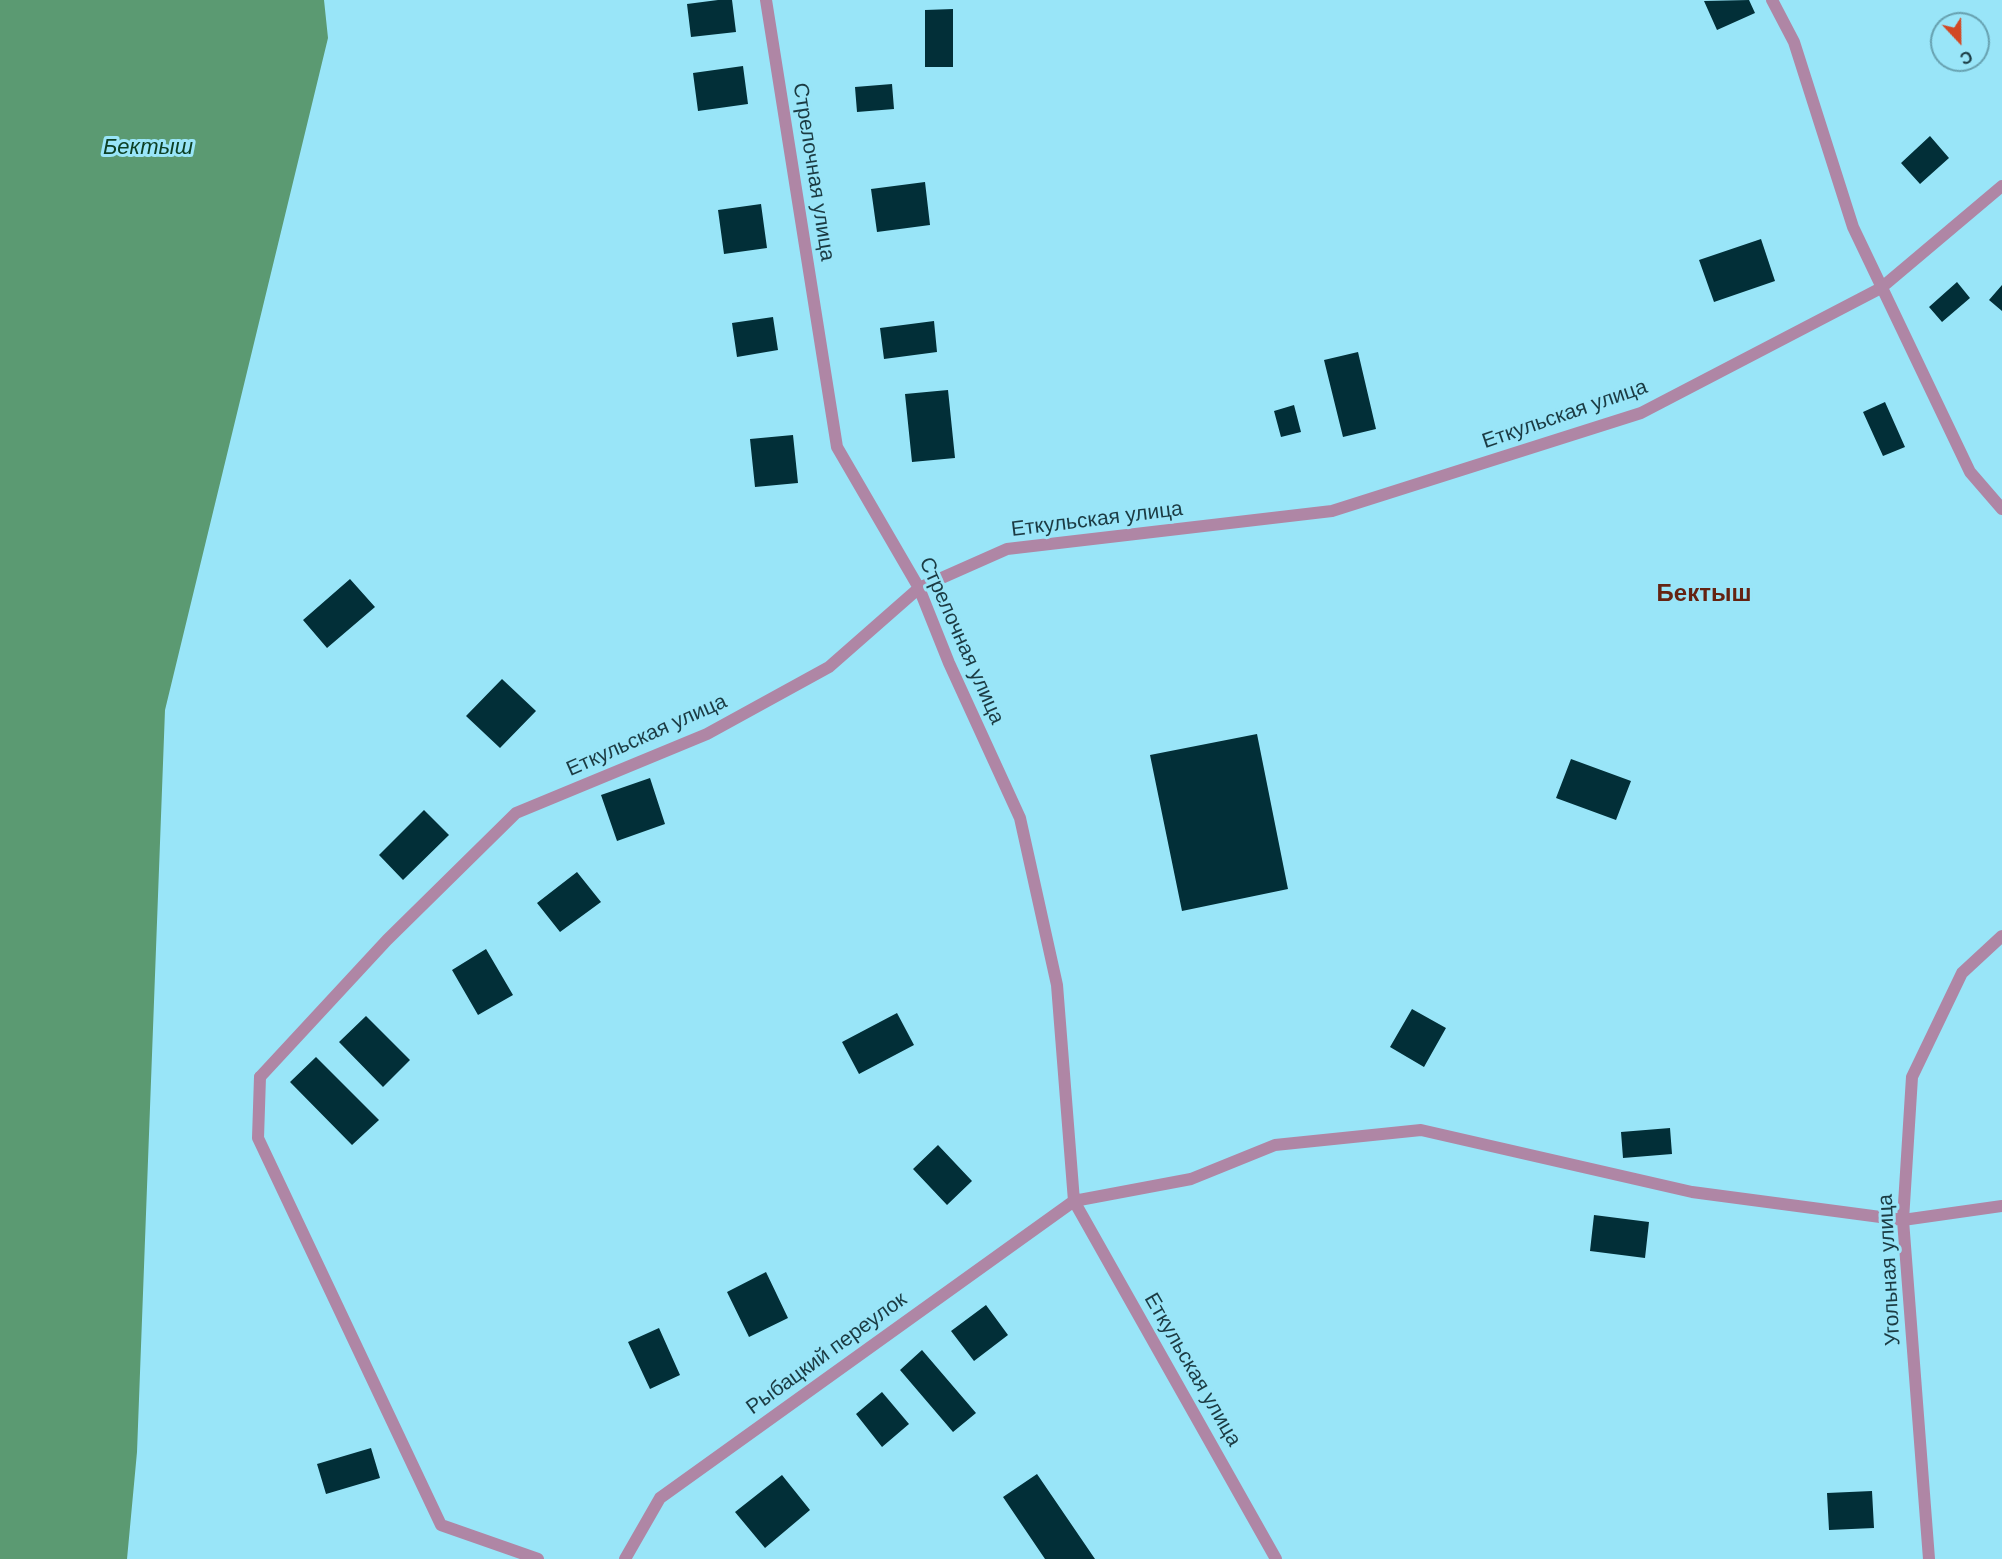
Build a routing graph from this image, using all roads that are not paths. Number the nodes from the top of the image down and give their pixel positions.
1 (766, 0) edge
2 (1772, 0) edge
3 (2002, 186) edge
4 (1881, 288) junction
5 (2002, 509) edge
6 (919, 588) junction
7 (2002, 936) edge
8 (1074, 1201) junction
9 (2002, 1206) edge
10 (1903, 1220) junction
11 (538, 1559) edge
12 (625, 1559) edge
13 (1276, 1559) edge
14 (1929, 1559) edge

1 - 6 street, Стрелочная улица
2 - 4 street
3 - 4 street, Еткульская улица
4 - 5 street
4 - 6 street, Еткульская улица
6 - 8 street, Стрелочная улица
6 - 11 street, Еткульская улица
7 - 10 street, Угольная улица
8 - 10 street
8 - 12 street, Рыбацкий переулок
8 - 13 street, Еткульская улица
9 - 10 street
10 - 14 street, Угольная улица

